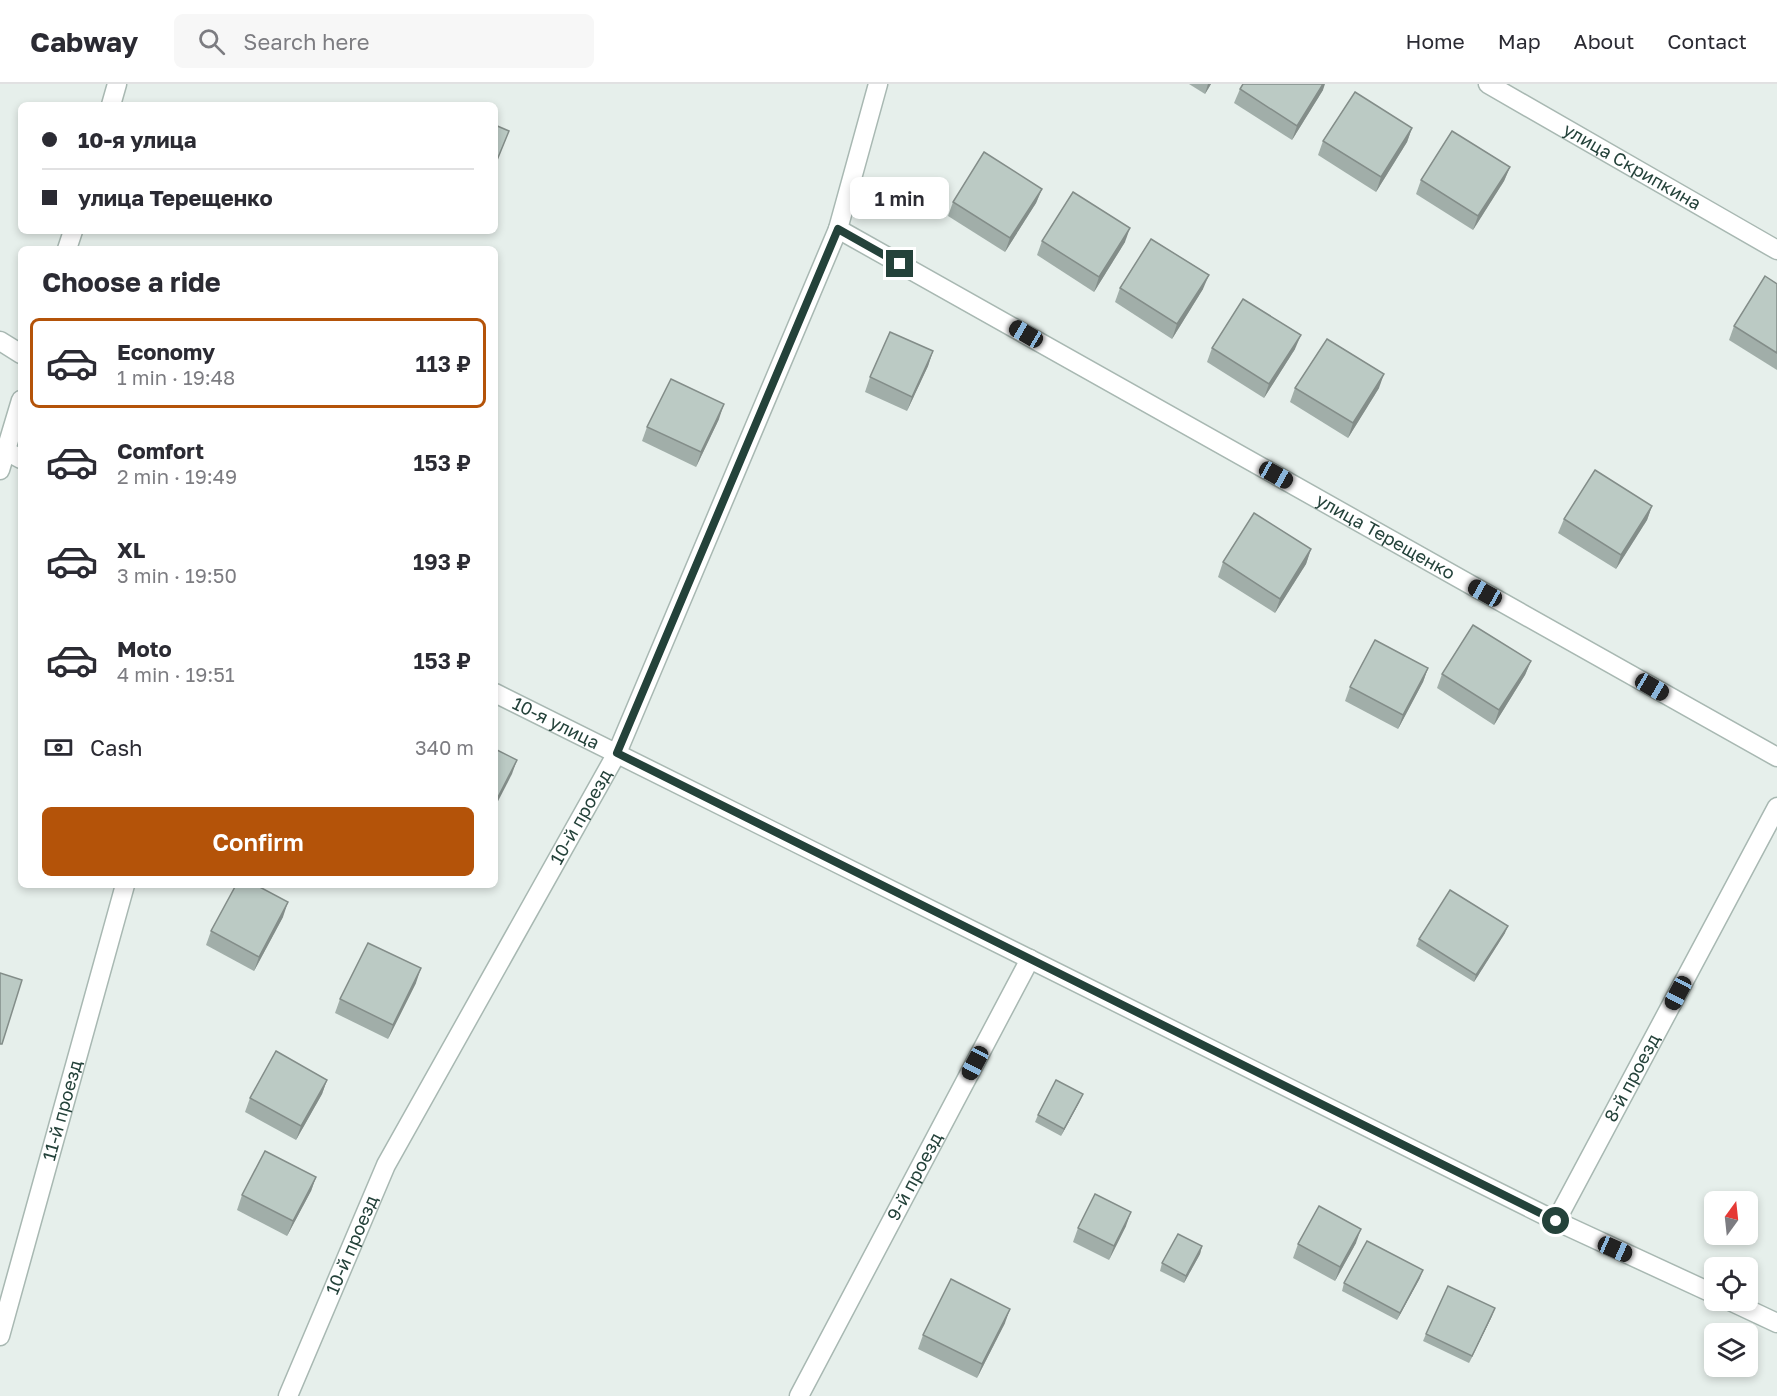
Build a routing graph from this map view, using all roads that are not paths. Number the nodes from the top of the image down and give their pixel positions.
1 (117, 84) edge
2 (878, 84) edge
3 (1488, 84) edge
4 (112, 102) edge
5 (838, 229) junction
6 (1777, 249) edge
7 (0, 341) edge
8 (18, 352) edge
9 (18, 421) edge
10 (13, 455) edge
11 (0, 470) edge
12 (498, 694) edge
13 (617, 753) junction
14 (1777, 757) edge
15 (1777, 807) edge
16 (124, 888) edge
17 (1030, 959) junction
18 (1556, 1221) junction
19 (1704, 1289) edge
20 (1751, 1311) edge
21 (1777, 1323) edge
22 (0, 1336) edge
23 (288, 1396) edge
24 (799, 1396) edge

1 - 4 street
2 - 5 street, 10-й проезд
3 - 6 street, улица Скрипкина
5 - 13 street, 10-й проезд
5 - 14 street, улица Терещенко
7 - 8 street
9 - 10 street
10 - 11 street
12 - 13 street, 10-я улица
13 - 17 street, 10-я улица
13 - 23 street, 10-й проезд
15 - 18 street, 8-й проезд
16 - 22 street, 11-й проезд
17 - 18 street, 10-я улица
17 - 24 street, 9-й проезд
18 - 19 street, 10-я улица
20 - 21 street

